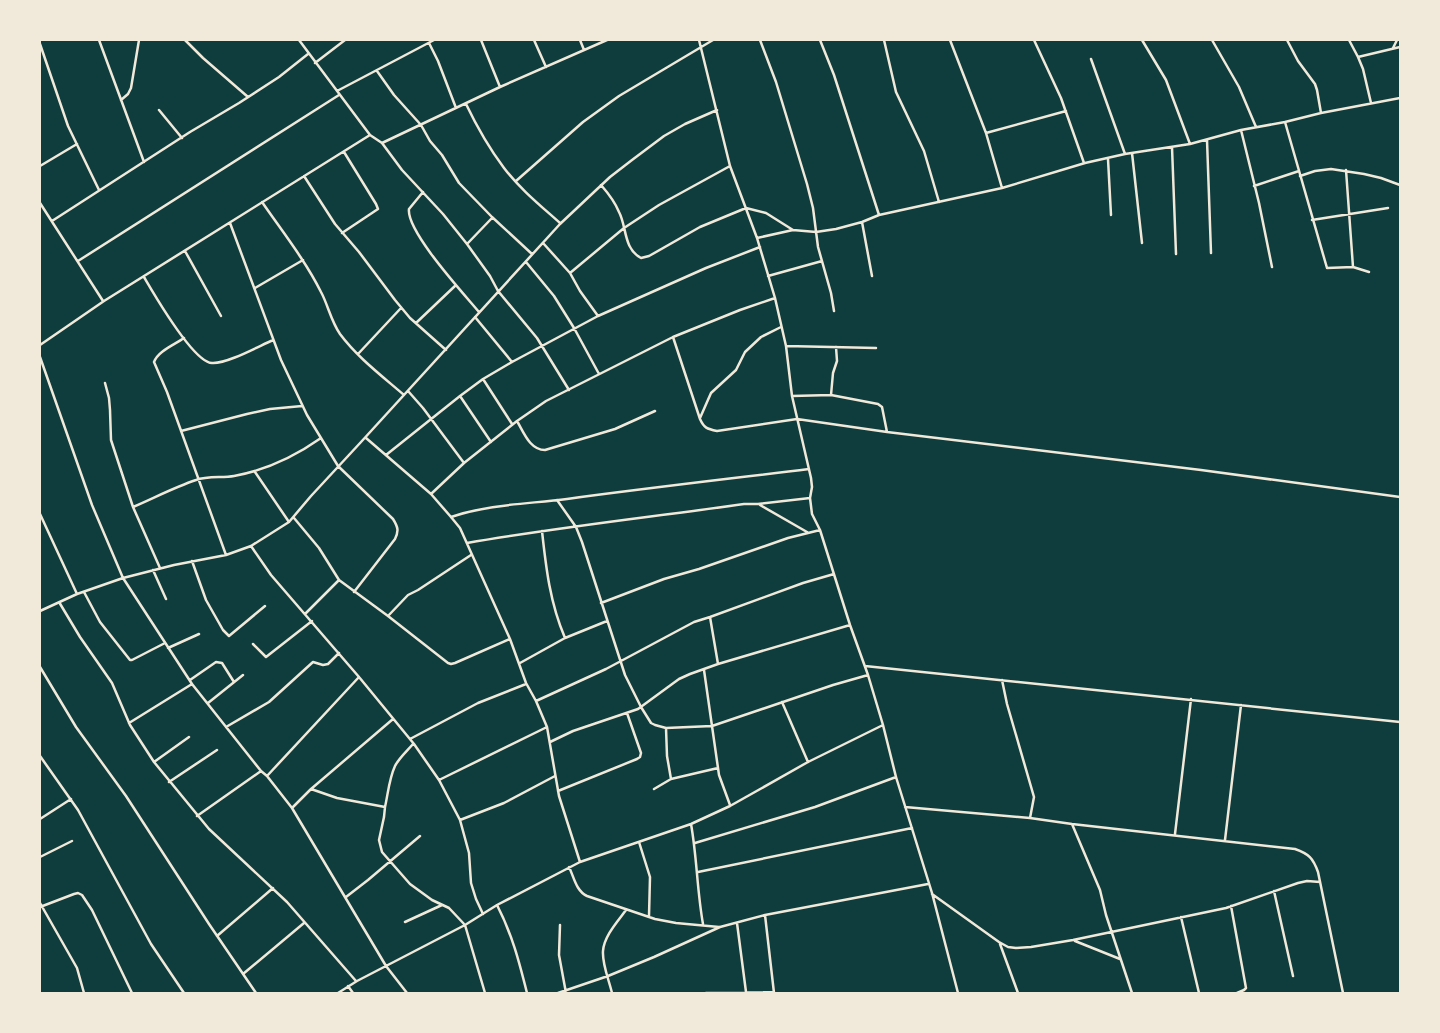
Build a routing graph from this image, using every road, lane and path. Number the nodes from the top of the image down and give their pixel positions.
1 (99, 40) edge
2 (139, 40) edge
3 (186, 40) edge
4 (299, 40) edge
5 (345, 40) edge
6 (434, 40) edge
7 (482, 40) edge
8 (534, 40) edge
9 (580, 40) edge
10 (607, 40) edge
11 (699, 40) edge
12 (713, 40) edge
13 (760, 40) edge
14 (820, 40) edge
15 (884, 40) edge
16 (950, 40) edge
17 (1034, 40) edge
18 (1142, 40) edge
19 (1212, 40) edge
20 (1287, 40) edge
21 (1349, 40) edge
22 (1396, 40) edge
23 (429, 43) junction
24 (40, 44) edge
25 (1400, 47) edge
26 (701, 48) junction
27 (1392, 48) junction
28 (584, 50) junction
29 (309, 54) junction
30 (1358, 57) junction
31 (1091, 59) dead end
32 (45, 60) junction
33 (40, 62) edge
34 (315, 63) junction
35 (546, 67) junction
36 (377, 70) junction
37 (500, 87) junction
38 (337, 91) junction
39 (340, 95) junction
40 (248, 97) junction
41 (1400, 98) edge
42 (121, 100) junction
43 (1371, 103) junction
44 (466, 104) junction
45 (456, 109) junction
46 (159, 110) dead end
47 (717, 110) junction
48 (1066, 111) junction
49 (1321, 112) junction
50 (1285, 122) junction
51 (421, 125) junction
52 (1256, 127) junction
53 (1240, 130) junction
54 (986, 133) junction
55 (370, 135) junction
56 (182, 138) junction
57 (1207, 140) junction
58 (382, 143) junction
59 (77, 144) junction
60 (1190, 144) junction
61 (1172, 147) junction
62 (344, 152) junction
63 (1132, 153) junction
64 (1125, 154) junction
65 (1108, 159) junction
66 (144, 162) junction
67 (1084, 164) junction
68 (40, 166) edge
69 (730, 166) junction
70 (1346, 170) junction
71 (1299, 171) junction
72 (304, 176) junction
73 (1300, 176) junction
74 (516, 182) junction
75 (601, 185) junction
76 (1254, 186) junction
77 (1400, 186) edge
78 (1002, 188) junction
79 (100, 191) junction
80 (423, 192) junction
81 (262, 202) junction
82 (939, 202) junction
83 (40, 204) edge
84 (746, 208) junction
85 (1388, 208) dead end
86 (1348, 214) junction
87 (879, 215) junction
88 (1111, 216) dead end
89 (492, 218) junction
90 (1312, 220) junction
91 (52, 221) junction
92 (862, 222) junction
93 (230, 223) junction
94 (560, 224) junction
95 (624, 228) junction
96 (793, 230) junction
97 (342, 232) junction
98 (816, 232) junction
99 (757, 238) junction
100 (542, 243) junction
101 (1142, 243) dead end
102 (467, 244) junction
103 (760, 246) junction
104 (185, 251) junction
105 (1211, 253) dead end
106 (532, 254) junction
107 (1176, 254) dead end
108 (303, 260) junction
109 (78, 261) junction
110 (822, 261) junction
111 (526, 262) junction
112 (1272, 267) dead end
113 (1352, 267) junction
114 (1369, 272) dead end
115 (570, 274) junction
116 (768, 276) junction
117 (872, 276) dead end
118 (144, 277) junction
119 (456, 284) junction
120 (255, 288) junction
121 (498, 292) junction
122 (775, 298) junction
123 (104, 301) junction
124 (401, 307) junction
125 (480, 312) junction
126 (834, 312) dead end
127 (221, 316) dead end
128 (598, 316) junction
129 (475, 317) junction
130 (416, 323) junction
131 (781, 327) junction
132 (574, 328) junction
133 (673, 337) junction
134 (184, 338) junction
135 (273, 340) junction
136 (40, 345) edge
137 (542, 346) junction
138 (786, 346) junction
139 (836, 347) junction
140 (876, 348) dead end
141 (446, 350) junction
142 (358, 354) junction
143 (40, 359) edge
144 (512, 362) junction
145 (599, 374) junction
146 (483, 379) junction
147 (105, 383) dead end
148 (569, 390) junction
149 (408, 391) junction
150 (404, 395) junction
151 (832, 395) junction
152 (460, 396) junction
153 (792, 396) junction
154 (303, 406) junction
155 (655, 411) dead end
156 (430, 418) junction
157 (700, 419) junction
158 (797, 419) junction
159 (517, 421) junction
160 (513, 425) junction
161 (181, 431) junction
162 (887, 432) junction
163 (321, 438) junction
164 (366, 438) junction
165 (491, 442) junction
166 (386, 455) junction
167 (464, 463) junction
168 (338, 466) junction
169 (809, 469) junction
170 (255, 472) junction
171 (198, 479) junction
172 (431, 494) junction
173 (1400, 497) edge
174 (810, 498) junction
175 (557, 500) junction
176 (758, 504) junction
177 (133, 507) junction
178 (40, 514) edge
179 (452, 517) junction
180 (294, 518) junction
181 (289, 522) junction
182 (576, 527) junction
183 (820, 530) junction
184 (542, 531) junction
185 (808, 533) junction
186 (467, 543) junction
187 (251, 546) junction
188 (226, 555) junction
189 (471, 555) junction
190 (192, 561) junction
191 (160, 568) junction
192 (154, 570) junction
193 (834, 574) junction
194 (123, 578) junction
195 (339, 580) junction
196 (84, 592) junction
197 (354, 592) junction
198 (77, 594) junction
199 (166, 599) dead end
200 (58, 602) junction
201 (602, 603) junction
202 (264, 606) dead end
203 (40, 611) edge
204 (305, 614) junction
205 (388, 616) junction
206 (710, 617) junction
207 (607, 621) junction
208 (312, 622) junction
209 (850, 625) junction
210 (199, 634) dead end
211 (565, 638) junction
212 (510, 639) junction
213 (165, 643) junction
214 (253, 644) dead end
215 (168, 648) junction
216 (339, 653) junction
217 (620, 662) junction
218 (520, 663) junction
219 (718, 664) junction
220 (865, 666) junction
221 (40, 667) edge
222 (704, 670) junction
223 (243, 675) dead end
224 (868, 675) junction
225 (360, 677) junction
226 (190, 680) junction
227 (1002, 680) junction
228 (234, 682) junction
229 (526, 683) junction
230 (192, 684) junction
231 (1190, 699) junction
232 (536, 701) junction
233 (782, 702) junction
234 (208, 703) junction
235 (1241, 705) junction
236 (640, 707) junction
237 (627, 713) junction
238 (393, 718) junction
239 (1400, 722) edge
240 (129, 723) junction
241 (883, 725) junction
242 (226, 726) junction
243 (712, 726) junction
244 (547, 727) junction
245 (666, 728) junction
246 (189, 737) dead end
247 (410, 739) junction
248 (550, 742) junction
249 (414, 744) junction
250 (217, 750) dead end
251 (40, 756) edge
252 (154, 762) junction
253 (808, 762) junction
254 (718, 768) junction
255 (261, 771) junction
256 (267, 776) junction
257 (555, 776) junction
258 (896, 777) junction
259 (671, 779) junction
260 (439, 780) junction
261 (169, 782) junction
262 (654, 789) dead end
263 (311, 790) junction
264 (558, 791) junction
265 (71, 800) junction
266 (730, 806) junction
267 (385, 807) junction
268 (906, 807) junction
269 (292, 808) junction
270 (198, 816) junction
271 (1030, 818) junction
272 (40, 820) edge
273 (460, 820) junction
274 (691, 824) junction
275 (1072, 824) junction
276 (912, 828) junction
277 (1174, 835) junction
278 (420, 836) dead end
279 (72, 841) dead end
280 (1225, 841) junction
281 (639, 842) junction
282 (695, 843) junction
283 (40, 857) edge
284 (389, 861) junction
285 (580, 862) junction
286 (570, 867) junction
287 (698, 872) junction
288 (1320, 882) junction
289 (928, 884) junction
290 (273, 888) junction
291 (1274, 891) junction
292 (932, 893) junction
293 (346, 897) junction
294 (443, 904) junction
295 (41, 905) edge
296 (497, 905) junction
297 (1231, 906) junction
298 (626, 910) junction
299 (484, 914) junction
300 (765, 915) junction
301 (649, 916) junction
302 (1181, 917) junction
303 (405, 922) dead end
304 (304, 923) junction
305 (737, 923) junction
306 (465, 925) junction
307 (560, 925) dead end
308 (704, 925) junction
309 (720, 927) junction
310 (1111, 931) junction
311 (217, 936) junction
312 (1073, 940) junction
313 (1000, 942) junction
314 (1120, 959) junction
315 (386, 966) junction
316 (244, 974) junction
317 (608, 976) junction
318 (1293, 976) dead end
319 (357, 982) junction
320 (348, 986) junction
321 (566, 991) edge
322 (746, 992) edge
323 (774, 992) edge
324 (84, 993) edge
325 (132, 993) edge
326 (184, 993) edge
327 (256, 993) edge
328 (338, 993) edge
329 (353, 993) edge
330 (407, 993) edge
331 (485, 993) edge
332 (527, 993) edge
333 (558, 993) edge
334 (612, 993) edge
335 (706, 993) edge
336 (712, 993) edge
337 (958, 993) edge
338 (1018, 993) edge
339 (1132, 993) edge
340 (1199, 993) edge
341 (1237, 993) edge
342 (1343, 993) edge

1 - 42 street
2 - 42 street
3 - 40 street
4 - 29 street
5 - 34 street
6 - 23 street
7 - 37 street
8 - 35 street
9 - 28 street
10 - 28 street
11 - 26 street
12 - 26 street
13 - 98 street
14 - 87 street
15 - 82 street
16 - 54 street
17 - 48 street
18 - 60 street
19 - 52 street
20 - 49 street
21 - 30 street
22 - 27 street
23 - 36 street
23 - 45 street
24 - 32 street
25 - 27 street
26 - 47 street
26 - 74 street
27 - 30 street
28 - 35 street
29 - 34 street
29 - 40 street
30 - 43 street
31 - 64 street
32 - 33 street
32 - 59 street
34 - 38 street
35 - 37 street
36 - 38 street
36 - 51 street
37 - 44 street
38 - 39 street
39 - 55 street
39 - 109 street
40 - 56 street
41 - 43 street
42 - 66 street
43 - 49 street
44 - 45 street
44 - 74 street
45 - 51 street
46 - 56 street
47 - 69 street
47 - 75 street
48 - 54 street
48 - 67 street
49 - 50 street
50 - 52 street
50 - 71 street
51 - 58 street
51 - 89 street
52 - 53 street
53 - 57 street
53 - 76 street
54 - 78 street
55 - 58 street
55 - 62 street
56 - 66 street
57 - 60 street
57 - 105 street
58 - 80 street
59 - 68 street
59 - 79 street
60 - 61 street
61 - 63 street
61 - 107 street
62 - 72 street
62 - 97 street
63 - 64 street
63 - 101 street
64 - 65 street
65 - 67 street
65 - 88 street
66 - 79 street
67 - 78 street
69 - 84 street
69 - 95 street
70 - 73 street
70 - 77 street
70 - 86 street
71 - 73 street
71 - 76 street
72 - 81 street
72 - 97 street
73 - 90 street
74 - 94 street
75 - 94 street
75 - 95 street
76 - 112 street
78 - 82 street
79 - 91 street
80 - 102 street
80 - 119 street
81 - 93 street
81 - 108 street
82 - 87 street
83 - 91 street
84 - 95 street
84 - 96 street
84 - 99 street
85 - 86 street
86 - 90 street
86 - 113 street
87 - 92 street
89 - 102 street
89 - 106 street
90 - 113 street
91 - 109 street
92 - 98 street
92 - 117 street
93 - 104 street
93 - 120 street
94 - 100 street
95 - 115 street
96 - 98 street
96 - 99 street
97 - 124 street
98 - 110 street
99 - 103 street
100 - 106 street
100 - 115 street
102 - 121 street
103 - 116 street
103 - 128 street
104 - 118 street
104 - 127 street
106 - 111 street
108 - 120 street
108 - 142 street
109 - 123 street
110 - 116 street
110 - 126 street
111 - 121 street
111 - 132 street
113 - 114 street
115 - 128 street
116 - 122 street
118 - 123 street
118 - 134 street
119 - 125 street
119 - 130 street
120 - 135 street
121 - 125 street
121 - 137 street
122 - 131 street
122 - 133 street
123 - 136 street
124 - 130 street
124 - 142 street
125 - 129 street
128 - 132 street
129 - 141 street
129 - 144 street
130 - 141 street
131 - 138 street
131 - 157 street
132 - 137 street
132 - 145 street
133 - 145 street
133 - 157 street
134 - 135 street
134 - 161 street
135 - 154 street
137 - 144 street
137 - 148 street
138 - 139 street
138 - 153 street
139 - 140 street
139 - 151 street
141 - 149 street
142 - 150 street
143 - 194 street
144 - 146 street
145 - 148 street
146 - 152 street
146 - 160 street
147 - 177 street
148 - 159 street
149 - 150 street
149 - 156 street
150 - 164 street
151 - 153 street
151 - 162 street
152 - 156 street
152 - 165 street
153 - 158 street
154 - 161 street
154 - 163 street
155 - 159 street
156 - 166 street
156 - 167 street
157 - 158 street
158 - 162 street
158 - 169 street
159 - 160 street
160 - 165 street
161 - 171 street
162 - 173 street
163 - 168 street
163 - 170 street
164 - 166 street
164 - 168 street
165 - 167 street
166 - 172 street
167 - 172 street
168 - 180 street
168 - 197 street
169 - 174 street
169 - 175 street
170 - 171 street
170 - 181 street
171 - 177 street
171 - 188 street
172 - 179 street
174 - 176 street
174 - 183 street
175 - 179 street
175 - 182 street
176 - 182 street
176 - 185 street
177 - 191 street
178 - 198 street
179 - 186 street
180 - 181 street
180 - 195 street
181 - 187 street
182 - 184 street
182 - 201 street
183 - 185 street
183 - 193 street
184 - 186 street
184 - 211 street
185 - 201 street
186 - 189 street
187 - 188 street
187 - 204 street
188 - 190 street
189 - 205 street
189 - 212 street
190 - 191 street
190 - 202 street
191 - 192 street
192 - 194 street
192 - 199 street
193 - 206 street
193 - 209 street
194 - 196 street
194 - 213 street
195 - 197 street
195 - 204 street
196 - 198 street
196 - 213 street
197 - 205 street
198 - 200 street
200 - 203 street
200 - 240 street
201 - 207 street
204 - 208 street
205 - 212 street
206 - 217 street
206 - 219 street
207 - 211 street
207 - 217 street
208 - 214 street
208 - 216 street
209 - 219 street
209 - 220 street
210 - 215 street
211 - 218 street
212 - 218 street
213 - 215 street
215 - 226 street
216 - 225 street
216 - 242 street
217 - 232 street
217 - 236 street
218 - 229 street
219 - 222 street
220 - 224 street
220 - 227 street
221 - 311 street
222 - 236 street
222 - 243 street
223 - 228 street
224 - 233 street
224 - 241 street
225 - 238 street
225 - 256 street
226 - 228 street
226 - 230 street
227 - 231 street
227 - 271 street
228 - 234 street
229 - 232 street
229 - 247 street
230 - 234 street
230 - 240 street
231 - 235 street
231 - 277 street
232 - 244 street
233 - 243 street
233 - 253 street
234 - 242 street
235 - 239 street
235 - 280 street
236 - 237 street
236 - 245 street
237 - 248 street
237 - 264 street
238 - 247 street
238 - 263 street
240 - 252 street
241 - 253 street
241 - 258 street
242 - 255 street
243 - 245 street
243 - 254 street
244 - 248 street
244 - 260 street
245 - 259 street
246 - 252 street
247 - 249 street
248 - 257 street
249 - 260 street
249 - 267 street
250 - 261 street
251 - 265 street
252 - 261 street
253 - 266 street
254 - 259 street
254 - 266 street
255 - 256 street
255 - 270 street
256 - 269 street
257 - 264 street
257 - 273 street
258 - 268 street
258 - 282 street
259 - 262 street
260 - 273 street
261 - 270 street
263 - 267 street
263 - 269 street
264 - 285 street
265 - 272 street
265 - 326 street
266 - 274 street
267 - 284 street
268 - 271 street
268 - 276 street
269 - 293 street
270 - 290 street
271 - 275 street
273 - 299 street
274 - 281 street
274 - 282 street
275 - 277 street
275 - 310 street
276 - 287 street
276 - 289 street
277 - 280 street
278 - 284 street
279 - 283 street
280 - 288 street
281 - 285 street
281 - 301 street
282 - 287 street
284 - 293 street
284 - 294 street
285 - 286 street
286 - 296 street
286 - 298 street
287 - 308 street
288 - 291 street
288 - 342 street
289 - 292 street
289 - 300 street
290 - 304 street
290 - 311 street
291 - 297 street
291 - 318 street
292 - 313 street
292 - 337 street
293 - 315 street
294 - 303 street
294 - 306 street
295 - 324 street
295 - 325 street
296 - 299 street
296 - 332 street
297 - 302 street
297 - 341 street
298 - 301 street
298 - 317 street
299 - 306 street
300 - 305 street
300 - 323 street
301 - 308 street
302 - 310 street
302 - 340 street
304 - 316 street
304 - 319 street
305 - 309 street
305 - 322 street
306 - 315 street
306 - 331 street
307 - 321 street
308 - 309 street
309 - 317 street
310 - 312 street
310 - 314 street
311 - 316 street
312 - 313 street
312 - 314 street
313 - 338 street
314 - 339 street
315 - 319 street
315 - 330 street
316 - 327 street
317 - 321 street
317 - 334 street
319 - 320 street
320 - 328 street
320 - 329 street
321 - 333 street
322 - 323 street
322 - 336 street
335 - 336 street

